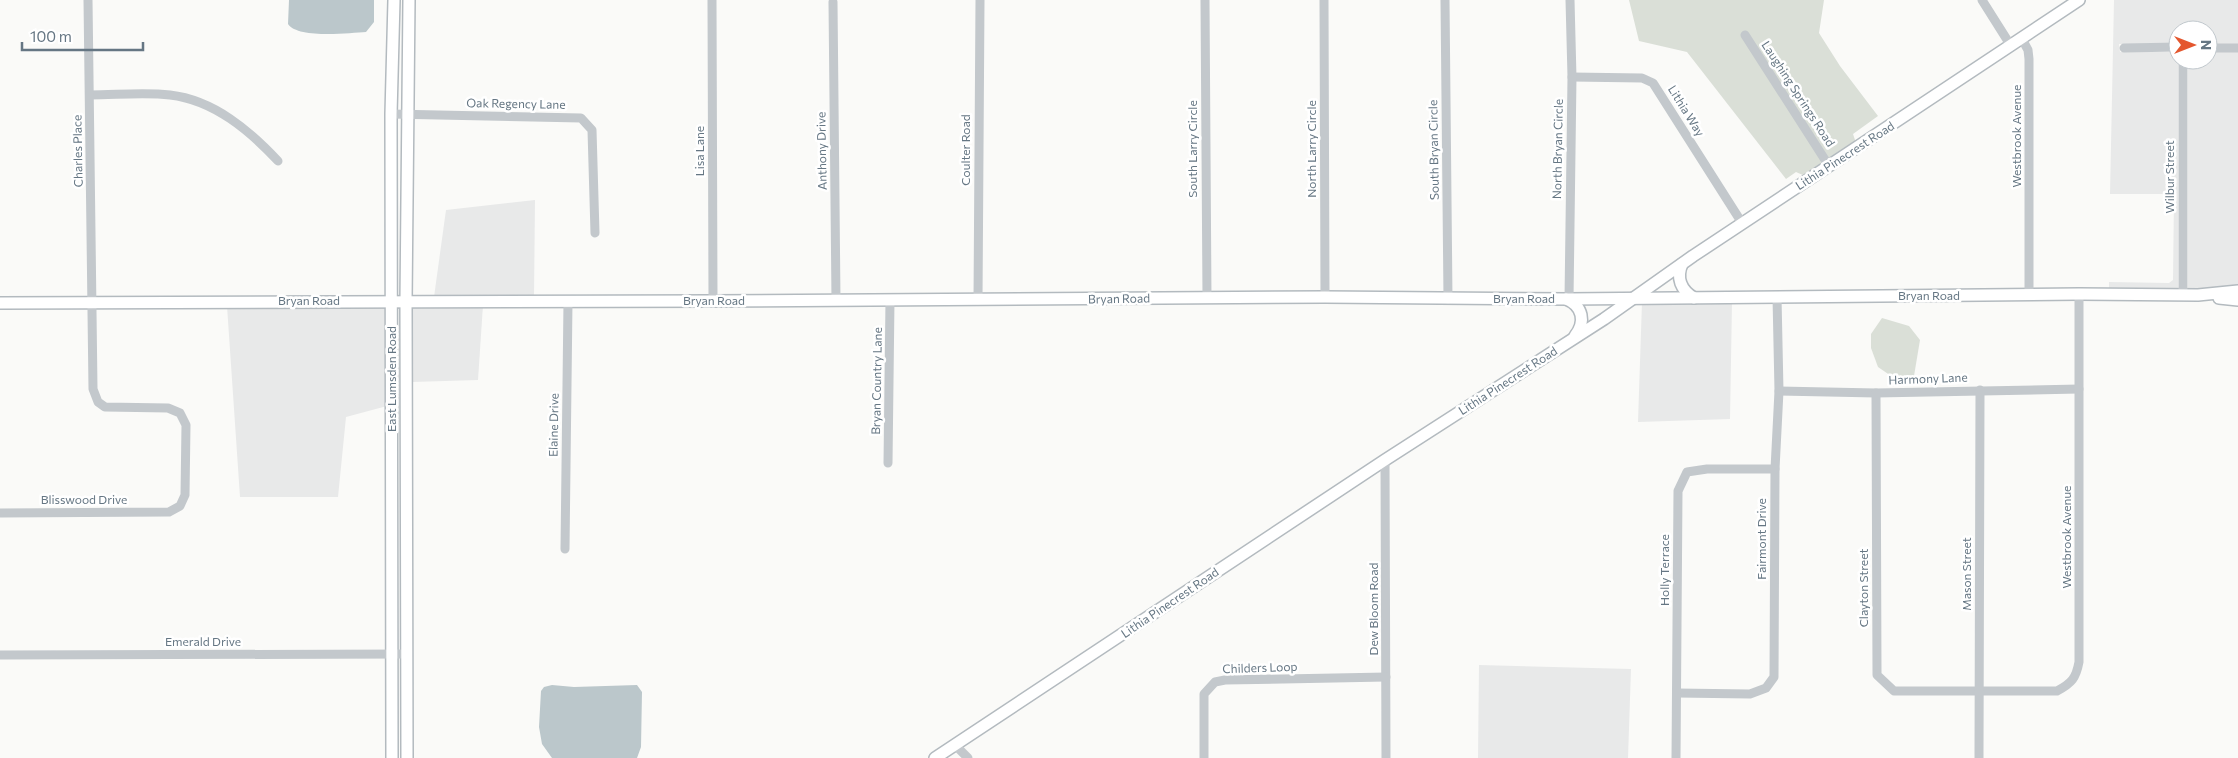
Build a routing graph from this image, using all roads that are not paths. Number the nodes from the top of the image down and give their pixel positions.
1 (88, 0) edge
2 (394, 0) edge
3 (409, 0) edge
4 (712, 0) edge
5 (980, 0) edge
6 (1205, 0) edge
7 (1324, 0) edge
8 (1445, 0) edge
9 (1570, 0) edge
10 (1982, 0) edge
11 (2079, 0) edge
12 (833, 2) dead end
13 (1745, 35) dead end
14 (2022, 39) junction
15 (2011, 46) junction
16 (2124, 48) dead end
17 (2168, 48) edge
18 (2218, 48) edge
19 (2238, 48) edge
20 (2183, 70) edge
21 (1572, 77) junction
22 (90, 95) junction
23 (391, 114) junction
24 (407, 114) junction
25 (278, 161) dead end
26 (1829, 166) junction
27 (1742, 223) junction
28 (595, 233) dead end
29 (1682, 264) junction
30 (2238, 291) edge
31 (2079, 294) junction
32 (2029, 295) junction
33 (2183, 295) junction
34 (2198, 295) junction
35 (1326, 297) junction
36 (1777, 297) junction
37 (1207, 298) junction
38 (1632, 298) junction
39 (1694, 298) junction
40 (1448, 299) junction
41 (1567, 299) junction
42 (392, 300) junction
43 (836, 300) junction
44 (890, 300) junction
45 (978, 300) junction
46 (2238, 300) edge
47 (406, 301) junction
48 (713, 301) junction
49 (0, 302) edge
50 (94, 302) junction
51 (568, 302) junction
52 (1572, 340) junction
53 (2079, 389) junction
54 (1980, 390) junction
55 (1779, 391) junction
56 (1876, 393) junction
57 (1385, 460) junction
58 (888, 463) dead end
59 (1775, 469) junction
60 (169, 512) joint
61 (0, 513) edge
62 (565, 548) dead end
63 (392, 653) junction
64 (407, 654) junction
65 (0, 655) edge
66 (1386, 677) junction
67 (1979, 691) junction
68 (1677, 693) junction
69 (955, 745) junction
70 (392, 758) edge
71 (407, 758) edge
72 (935, 758) edge
73 (968, 758) edge
74 (1204, 758) edge
75 (1386, 758) edge
76 (1676, 758) edge
77 (1979, 758) edge

1 - 22 street, Charles Place
2 - 23 main road, East Lumsden Road
3 - 24 main road, East Lumsden Road
4 - 48 street, Lisa Lane
5 - 45 street, Coulter Road
6 - 37 street, South Larry Circle
7 - 35 street, North Larry Circle
8 - 40 street, South Bryan Circle
9 - 21 street, North Bryan Circle
10 - 15 street
11 - 14 main road, Lithia Pinecrest Road
12 - 43 street, Anthony Drive
13 - 26 street, Laughing Springs Road
14 - 15 main road, Lithia Pinecrest Road
14 - 32 street, Westbrook Avenue
15 - 26 main road, Lithia Pinecrest Road
16 - 17 street
18 - 19 street
20 - 33 street, Wilbur Street
21 - 27 street, Lithia Way
21 - 41 street, North Bryan Circle
22 - 25 street
22 - 50 street, Charles Place
23 - 24 street, Oak Regency Lane
23 - 42 main road, East Lumsden Road
24 - 28 street, Oak Regency Lane
24 - 47 main road, East Lumsden Road
26 - 27 main road, Lithia Pinecrest Road
27 - 29 main road, Lithia Pinecrest Road
29 - 38 main road, Lithia Pinecrest Road
29 - 39 main road
30 - 34 main road, Bryan Road
31 - 32 main road, Bryan Road
31 - 33 main road, Bryan Road
31 - 53 street, Westbrook Avenue
32 - 36 main road, Bryan Road
33 - 34 main road, Bryan Road
34 - 46 main road
35 - 37 main road, Bryan Road
35 - 40 main road, Bryan Road
36 - 39 main road, Bryan Road
36 - 55 street, Fairmont Drive
37 - 45 main road, Bryan Road
38 - 39 main road, Bryan Road
38 - 41 main road, Bryan Road
38 - 52 main road, Lithia Pinecrest Road
40 - 41 main road, Bryan Road
41 - 52 main road
42 - 47 main road, Bryan Road
42 - 50 main road, Bryan Road
42 - 63 main road, East Lumsden Road
43 - 44 main road, Bryan Road
43 - 48 main road, Bryan Road
44 - 45 main road, Bryan Road
44 - 58 street, Bryan Country Lane
47 - 51 main road, Bryan Road
47 - 64 main road, East Lumsden Road
48 - 51 main road, Bryan Road
49 - 50 main road, Bryan Road
50 - 60 street, Charles Place
51 - 62 street, Elaine Drive
52 - 57 main road, Lithia Pinecrest Road
53 - 54 street, Harmony Lane
53 - 67 street, Westbrook Avenue
54 - 56 street, Harmony Lane
54 - 67 street, Mason Street
55 - 56 street, Harmony Lane
55 - 59 street, Fairmont Drive
56 - 67 street, Clayton Street
57 - 66 street, Dew Bloom Road
57 - 69 main road, Lithia Pinecrest Road
59 - 68 street, Holly Terrace
59 - 68 street, Fairmont Drive
60 - 61 street, Blisswood Drive
63 - 64 street, Emerald Drive
63 - 65 street, Emerald Drive
63 - 70 main road, East Lumsden Road
64 - 71 main road, East Lumsden Road
66 - 74 street, Childers Loop
66 - 75 street, Dew Bloom Road
67 - 77 street, Mason Street
68 - 76 street, Holly Terrace
69 - 72 main road, Lithia Pinecrest Road
69 - 73 street

